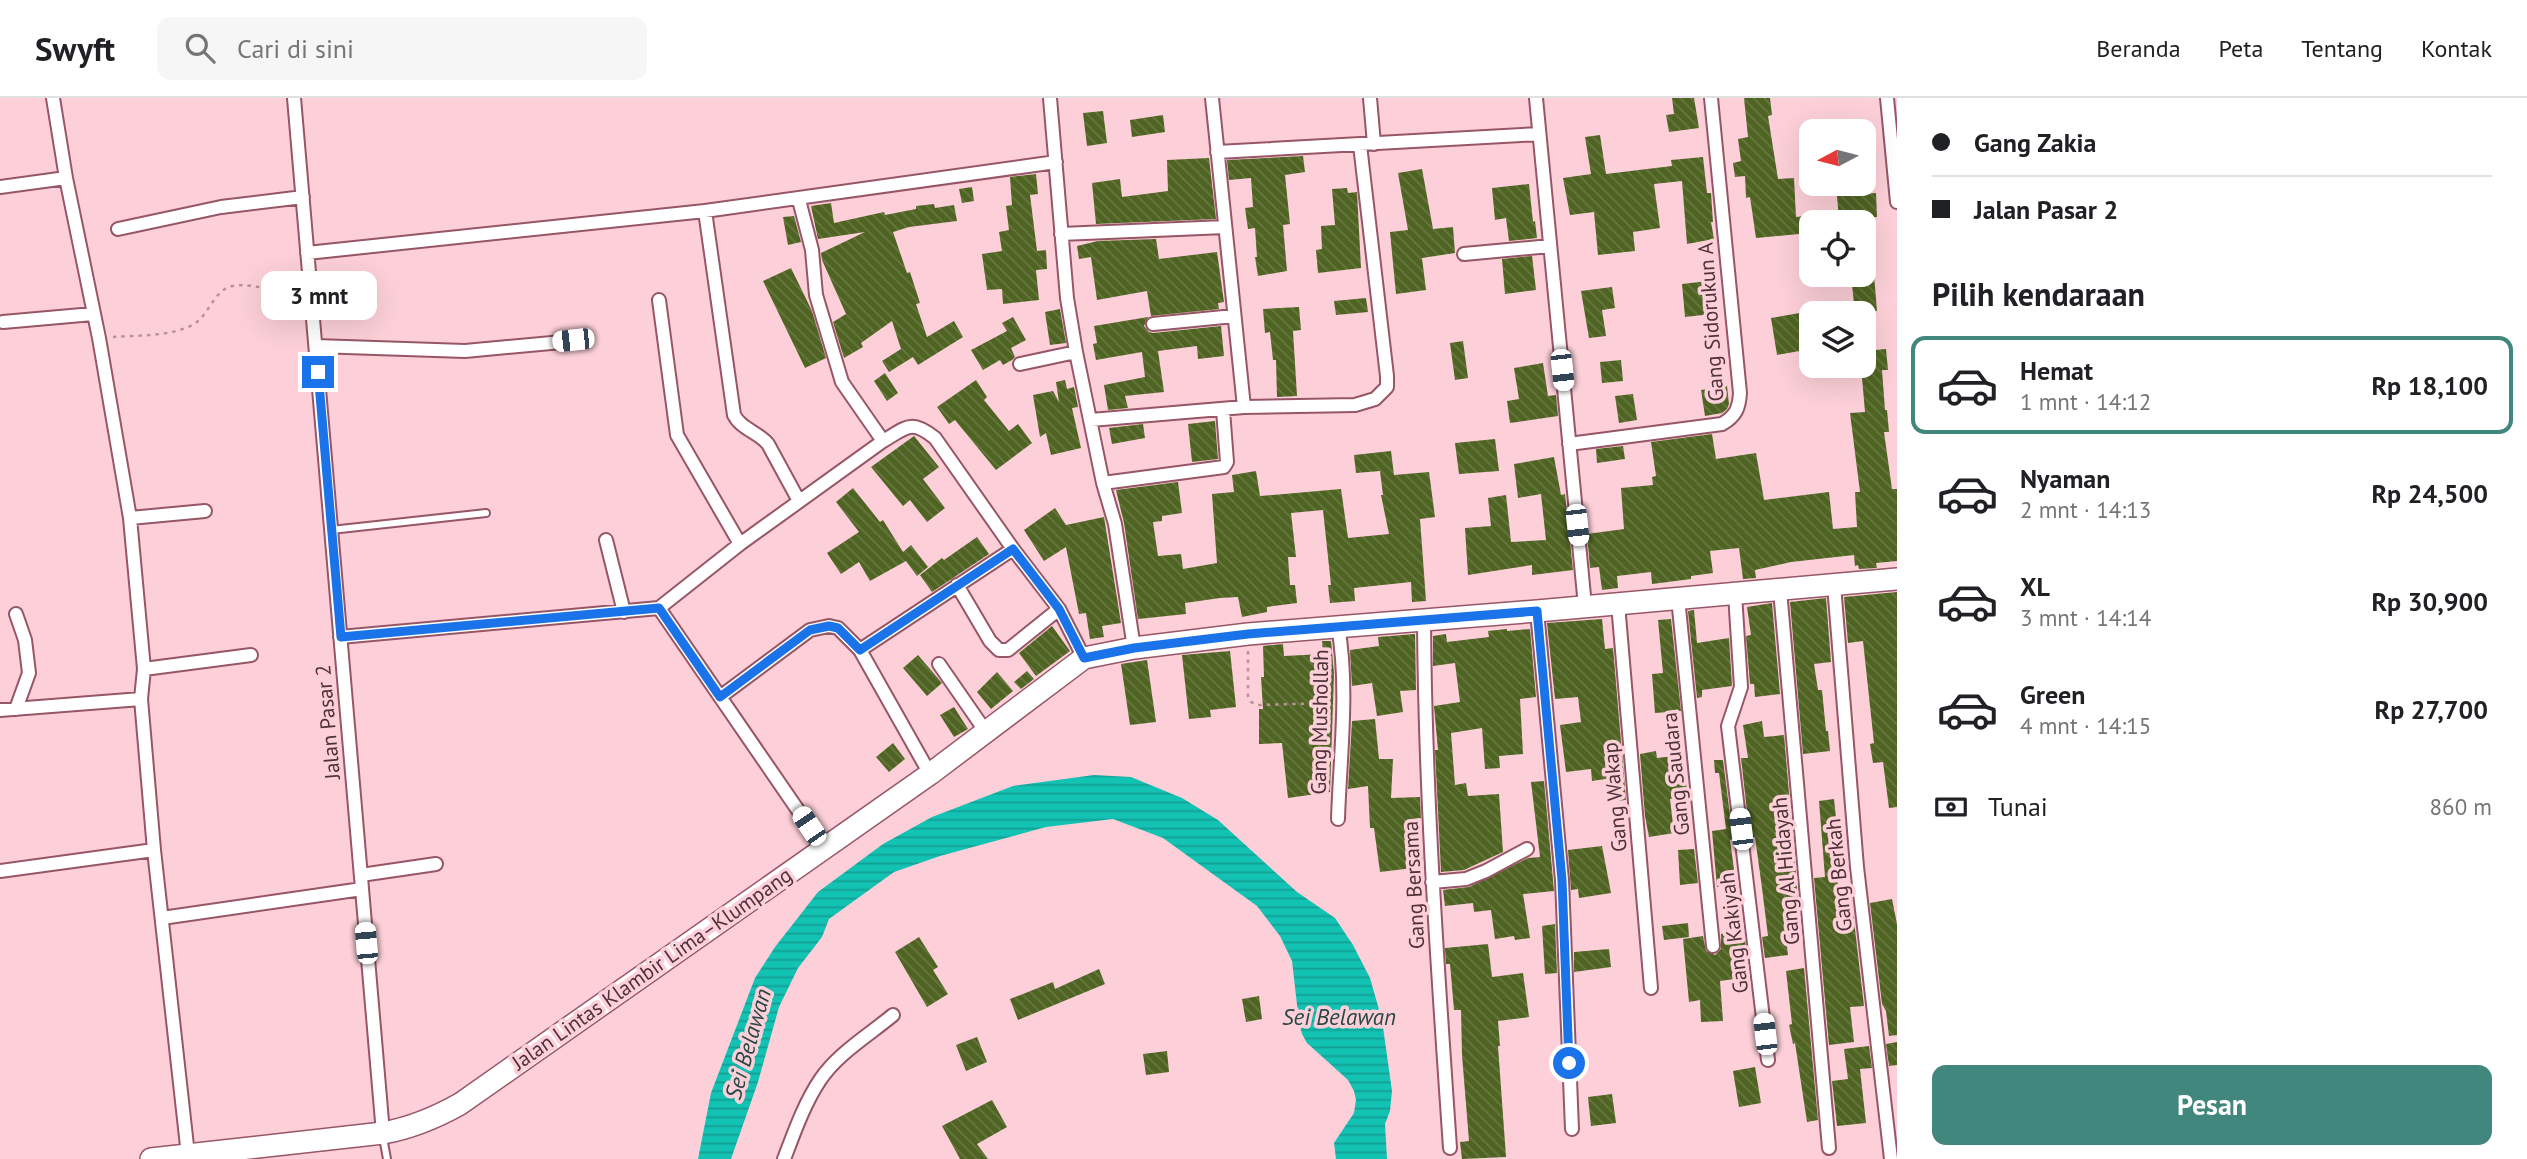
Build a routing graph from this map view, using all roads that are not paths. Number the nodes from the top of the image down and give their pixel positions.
1 (53, 98) edge
2 (294, 98) edge
3 (1050, 98) edge
4 (1212, 98) edge
5 (1370, 98) edge
6 (1535, 98) edge
7 (1711, 98) edge
8 (1887, 98) edge
9 (1539, 134) junction
10 (1374, 144) junction
11 (1360, 145) junction
12 (1217, 152) junction
13 (1056, 162) junction
14 (66, 178) junction
15 (0, 187) edge
16 (303, 197) junction
17 (799, 200) junction
18 (1897, 202) edge
19 (705, 211) junction
20 (1225, 227) junction
21 (118, 229) dead end
22 (1061, 234) junction
23 (1550, 246) junction
24 (307, 253) junction
25 (1464, 254) dead end
26 (659, 300) dead end
27 (93, 314) junction
28 (1234, 316) junction
29 (3, 322) dead end
30 (1153, 324) dead end
31 (584, 340) dead end
32 (316, 346) junction
33 (1076, 352) junction
34 (1020, 364) dead end
35 (1244, 407) junction
36 (1223, 410) junction
37 (1091, 420) junction
38 (883, 441) junction
39 (1569, 444) junction
40 (1103, 483) junction
41 (799, 501) junction
42 (205, 512) dead end
43 (486, 513) dead end
44 (130, 518) junction
45 (331, 530) junction
46 (607, 540) dead end
47 (740, 544) junction
48 (1013, 549) junction
49 (1897, 579) edge
50 (957, 585) junction
51 (1834, 585) junction
52 (1780, 590) junction
53 (1735, 594) junction
54 (1678, 598) junction
55 (1618, 604) junction
56 (1585, 606) junction
57 (659, 608) junction
58 (1059, 609) junction
59 (1537, 611) junction
60 (624, 612) junction
61 (16, 614) dead end
62 (1424, 620) junction
63 (1338, 626) junction
64 (341, 637) junction
65 (1134, 648) junction
66 (860, 650) junction
67 (251, 655) dead end
68 (1084, 658) junction
69 (939, 664) dead end
70 (144, 669) junction
71 (720, 697) junction
72 (141, 699) junction
73 (16, 709) junction
74 (0, 710) edge
75 (986, 732) junction
76 (930, 774) junction
77 (1338, 819) dead end
78 (824, 848) junction
79 (1527, 849) dead end
80 (154, 850) junction
81 (436, 864) dead end
82 (0, 871) edge
83 (361, 875) junction
84 (1432, 882) junction
85 (362, 889) junction
86 (162, 918) junction
87 (1713, 946) dead end
88 (1651, 988) dead end
89 (893, 1015) dead end
90 (1768, 1060) dead end
91 (1572, 1129) dead end
92 (383, 1133) junction
93 (1450, 1148) dead end
94 (1829, 1148) dead end
95 (188, 1155) junction
96 (151, 1159) edge
97 (387, 1159) edge
98 (784, 1159) edge
99 (1891, 1159) edge

1 - 14 street
2 - 16 street, Jalan Pasar 2
3 - 13 street
4 - 12 street
5 - 10 street
6 - 9 street
7 - 39 street, Gang Sidorukun A
8 - 18 street
9 - 10 street
9 - 23 street
10 - 11 street
11 - 12 street
11 - 35 street
12 - 20 street
13 - 17 street
13 - 22 street
14 - 15 street
14 - 27 street
16 - 21 street
16 - 24 street, Jalan Pasar 2
17 - 19 street
17 - 38 street
19 - 24 street
19 - 41 street
20 - 22 street
20 - 28 street
22 - 33 street
23 - 25 street
23 - 39 street
24 - 32 street, Jalan Pasar 2
26 - 47 street
27 - 29 street
27 - 44 street
28 - 30 street
28 - 35 street
31 - 32 street
32 - 45 street, Jalan Pasar 2
33 - 34 street
33 - 37 street
35 - 36 street
36 - 37 street
36 - 40 street
37 - 40 street
38 - 41 street
38 - 48 street
39 - 56 street
40 - 65 street
41 - 47 street
42 - 44 street
43 - 45 lane
44 - 70 street
45 - 64 street, Jalan Pasar 2
46 - 60 street
47 - 57 street
48 - 50 street
48 - 58 street
49 - 51 main road, Jalan Lintas Klambir Lima–Klumpang
50 - 58 street
50 - 66 street
51 - 52 main road, Jalan Lintas Klambir Lima–Klumpang
51 - 99 street, Gang Berkah
52 - 53 main road, Jalan Lintas Klambir Lima–Klumpang
52 - 94 street, Gang Al Hidayah
53 - 54 main road, Jalan Lintas Klambir Lima–Klumpang
53 - 90 street, Gang Kakiyah
54 - 55 main road, Jalan Lintas Klambir Lima–Klumpang
54 - 87 street, Gang Saudara
55 - 56 main road, Jalan Lintas Klambir Lima–Klumpang
55 - 88 street, Gang Wakap
56 - 59 main road, Jalan Lintas Klambir Lima–Klumpang
57 - 60 street
57 - 71 street
58 - 68 street
59 - 62 main road, Jalan Lintas Klambir Lima–Klumpang
59 - 91 street
60 - 64 street
61 - 73 street
62 - 63 main road, Jalan Lintas Klambir Lima–Klumpang
62 - 84 street, Gang Bersama
63 - 65 main road, Jalan Lintas Klambir Lima–Klumpang
63 - 77 street, Gang Mushollah
64 - 83 street, Jalan Pasar 2
65 - 68 main road, Jalan Lintas Klambir Lima–Klumpang
66 - 71 street
66 - 76 street
67 - 70 street
68 - 75 main road, Jalan Lintas Klambir Lima–Klumpang
69 - 75 street
70 - 72 street
71 - 78 street
72 - 73 street
72 - 80 street
73 - 74 street
75 - 76 main road, Jalan Lintas Klambir Lima–Klumpang
76 - 78 main road, Jalan Lintas Klambir Lima–Klumpang
78 - 92 main road, Jalan Lintas Klambir Lima–Klumpang
79 - 84 street
80 - 82 street
80 - 86 street
81 - 83 street
83 - 85 street, Jalan Pasar 2
84 - 93 street, Gang Bersama
85 - 86 street
85 - 92 street, Jalan Pasar 2
86 - 95 street
89 - 98 street
92 - 95 main road, Jalan Lintas Klambir Lima–Klumpang
92 - 97 lane
95 - 96 main road, Jalan Lintas Klambir Lima–Klumpang

